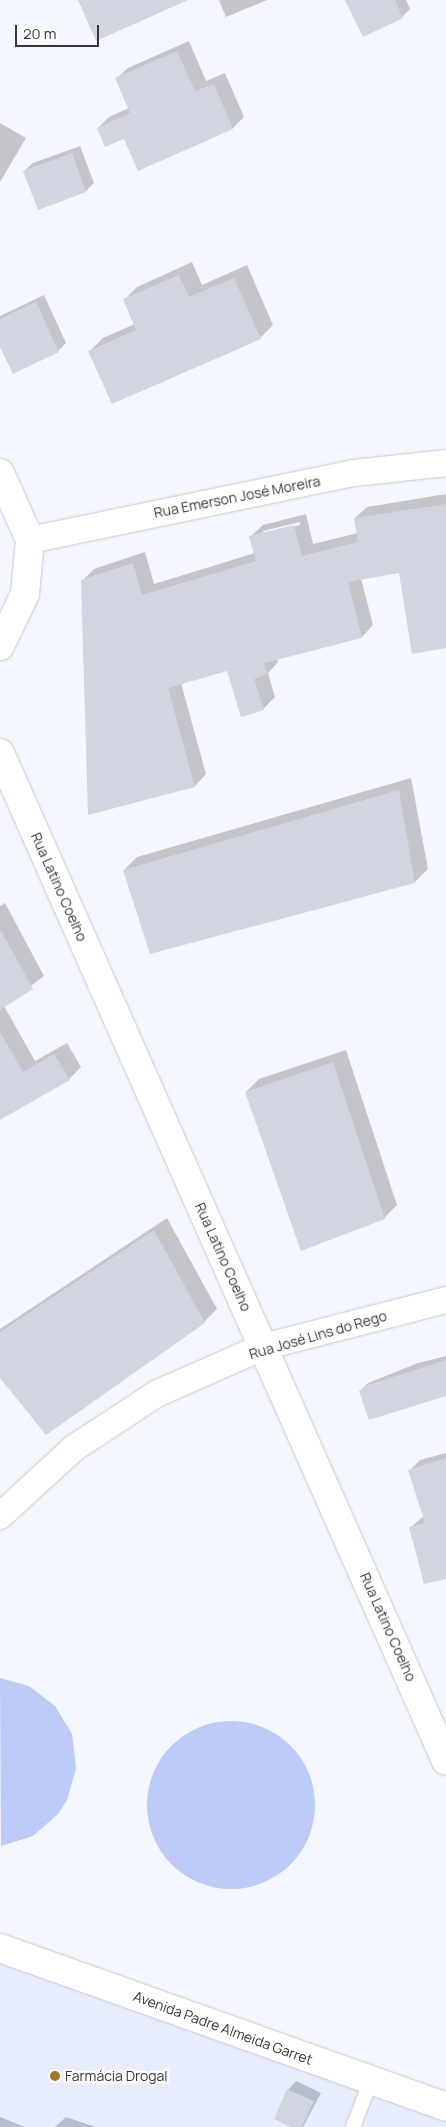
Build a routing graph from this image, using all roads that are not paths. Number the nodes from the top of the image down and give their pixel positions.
1 (446, 463) edge
2 (0, 473) edge
3 (30, 540) junction
4 (0, 646) edge
5 (0, 754) edge
6 (446, 1300) edge
7 (263, 1347) junction
8 (0, 1516) edge
9 (446, 1761) edge
10 (0, 1948) edge
11 (371, 2080) junction
12 (446, 2107) edge
13 (353, 2127) edge

1 - 3 street, Rua Emerson José Moreira
2 - 3 street
3 - 4 street
5 - 7 street, Rua Latino Coelho
6 - 7 street, Rua José Lins do Rego
7 - 8 street, Rua José Lins do Rego
7 - 9 street, Rua Latino Coelho
10 - 11 street, Avenida Padre Almeida Garret
11 - 12 street, Avenida Padre Almeida Garret
11 - 13 lane

